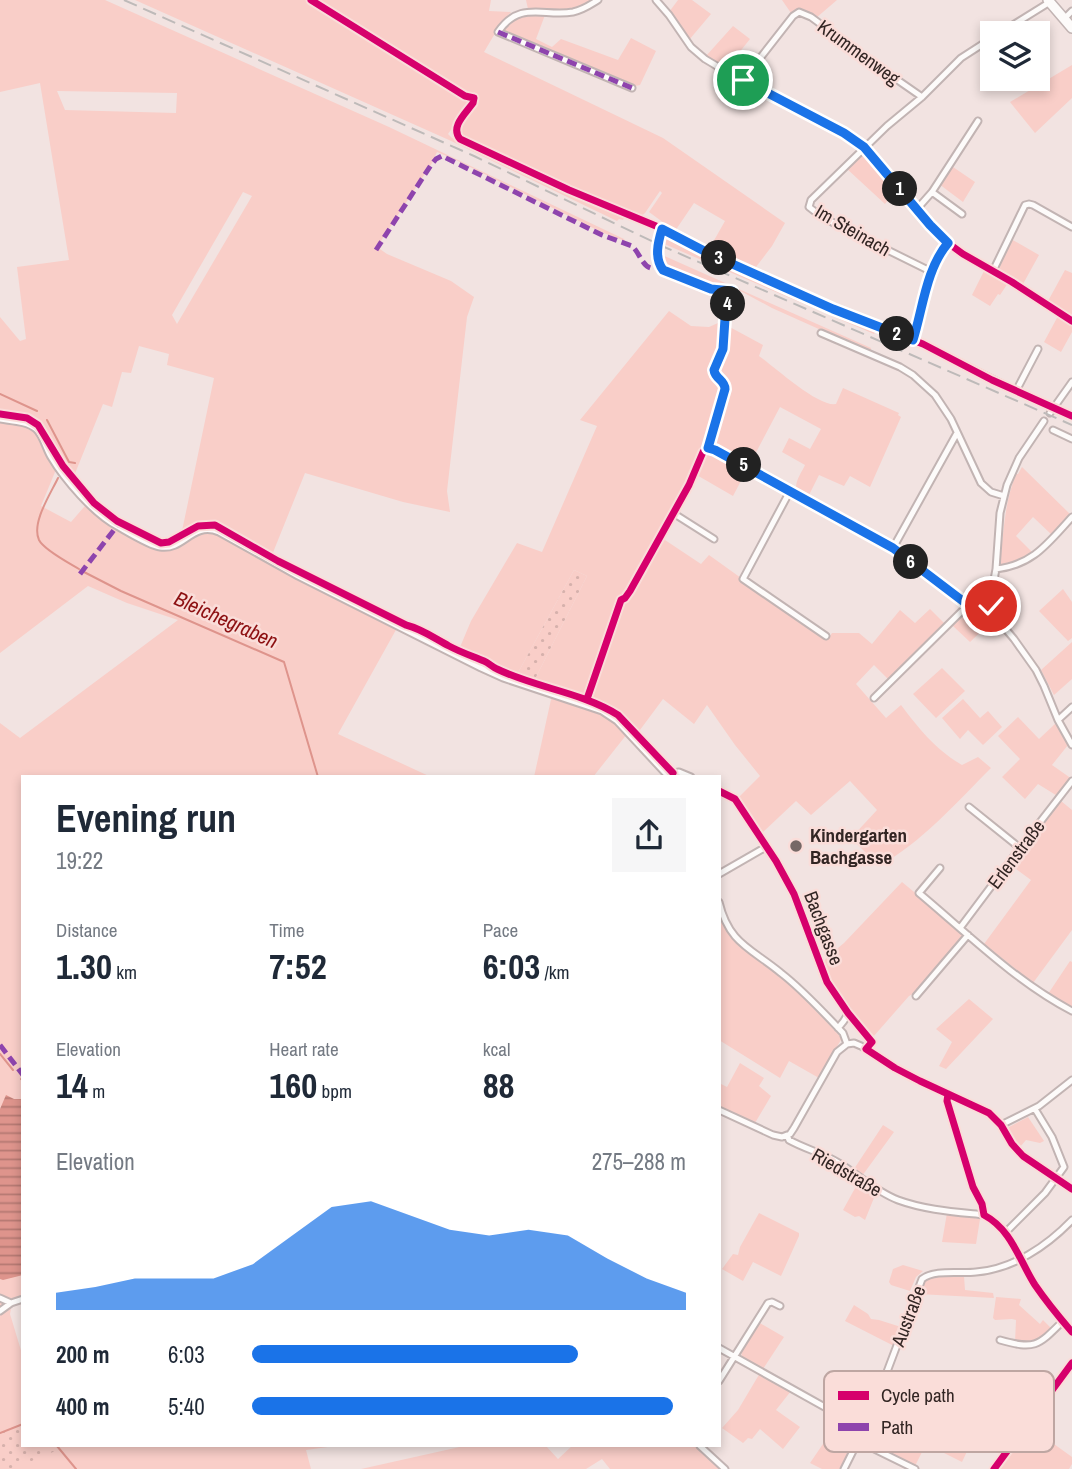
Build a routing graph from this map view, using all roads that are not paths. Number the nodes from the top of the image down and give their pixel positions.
1 (598, 0) edge
2 (656, 0) edge
3 (1049, 1) edge
4 (1072, 11) edge
5 (1064, 19) junction
6 (1020, 21) edge
7 (1072, 28) edge
8 (980, 46) edge
9 (743, 80) junction
10 (632, 88) dead end
11 (922, 97) junction
12 (978, 121) dead end
13 (864, 147) junction
14 (932, 192) junction
15 (917, 209) junction
16 (962, 214) dead end
17 (1072, 227) edge
18 (948, 243) junction
19 (993, 271) junction
20 (932, 272) junction
21 (815, 301) dead end
22 (1072, 321) edge
23 (821, 333) dead end
24 (913, 340) junction
25 (1038, 349) dead end
26 (1072, 382) edge
27 (1050, 413) dead end
28 (0, 419) edge
29 (1044, 421) dead end
30 (1053, 430) dead end
31 (957, 433) junction
32 (1072, 439) edge
33 (745, 466) dead end
34 (790, 491) junction
35 (1003, 496) junction
36 (673, 513) dead end
37 (1072, 517) edge
38 (714, 539) dead end
39 (893, 548) junction
40 (996, 569) junction
41 (968, 605) junction
42 (991, 606) junction
43 (826, 636) dead end
44 (874, 698) dead end
45 (1072, 707) edge
46 (1058, 720) junction
47 (1072, 745) edge
48 (667, 775) edge
49 (1072, 781) edge
50 (721, 791) edge
51 (969, 807) dead end
52 (766, 847) junction
53 (1020, 848) junction
54 (776, 861) dead end
55 (940, 868) dead end
56 (721, 873) edge
57 (794, 894) dead end
58 (721, 909) edge
59 (960, 928) junction
60 (968, 935) junction
61 (916, 996) dead end
62 (1072, 1011) edge
63 (838, 1028) junction
64 (847, 1044) junction
65 (1072, 1080) edge
66 (948, 1094) junction
67 (1035, 1109) junction
68 (721, 1111) edge
69 (1001, 1125) junction
70 (787, 1135) junction
71 (1057, 1179) junction
72 (1071, 1187) edge
73 (984, 1215) junction
74 (1072, 1220) edge
75 (1005, 1233) junction
76 (1021, 1258) junction
77 (0, 1298) edge
78 (21, 1300) edge
79 (11, 1303) junction
80 (780, 1306) dead end
81 (0, 1311) edge
82 (1063, 1321) junction
83 (1072, 1332) edge
84 (1000, 1340) dead end
85 (721, 1349) edge
86 (734, 1357) junction
87 (1072, 1363) edge
88 (887, 1371) edge
89 (721, 1378) edge
90 (1054, 1387) edge
91 (824, 1407) edge
92 (701, 1447) edge
93 (852, 1452) edge
94 (880, 1452) edge
95 (1007, 1452) edge
96 (725, 1469) edge
97 (844, 1469) edge
98 (915, 1469) edge
99 (994, 1469) edge

1 - 10 street
2 - 9 street
3 - 5 main road
3 - 6 street
4 - 5 street
5 - 7 main road
8 - 11 street, Im Steinach
9 - 11 street, Krummenweg
9 - 13 street
11 - 13 street, Im Steinach
12 - 14 street
13 - 15 street
13 - 20 street, Im Steinach
14 - 15 street
14 - 16 street
15 - 18 street
17 - 19 street
18 - 19 street
18 - 20 street
19 - 22 street
20 - 24 street
21 - 24 street
23 - 31 street
24 - 25 street
26 - 27 street
28 - 48 street
29 - 35 street
30 - 32 street
31 - 35 street
31 - 39 street
33 - 34 street
34 - 39 street
34 - 43 street
35 - 40 street
36 - 38 street
37 - 40 street
39 - 41 street
40 - 42 street
41 - 42 street
41 - 44 street
42 - 46 street
45 - 46 street
46 - 47 street
49 - 53 street, Erlenstraße
50 - 52 street
51 - 53 street
52 - 54 street
52 - 56 street
53 - 59 street, Erlenstraße
55 - 59 street
57 - 63 street, Bachgasse
58 - 63 street
59 - 60 street
60 - 61 street
60 - 62 street
63 - 64 street
64 - 66 street
64 - 70 street
65 - 67 street
66 - 69 street
66 - 73 street
67 - 69 street
67 - 71 street
68 - 70 street, Riedstraße
69 - 71 street
70 - 73 street, Riedstraße
71 - 72 street
71 - 75 street
73 - 75 street
74 - 76 street, Austraße
75 - 76 street
76 - 82 street
76 - 88 street, Austraße
77 - 79 street
78 - 79 street
79 - 81 street
80 - 86 street
82 - 83 street
82 - 84 street
85 - 86 street
86 - 89 street
86 - 91 street
87 - 90 street
92 - 96 street
93 - 97 street, Austraße
94 - 98 street
95 - 99 street

